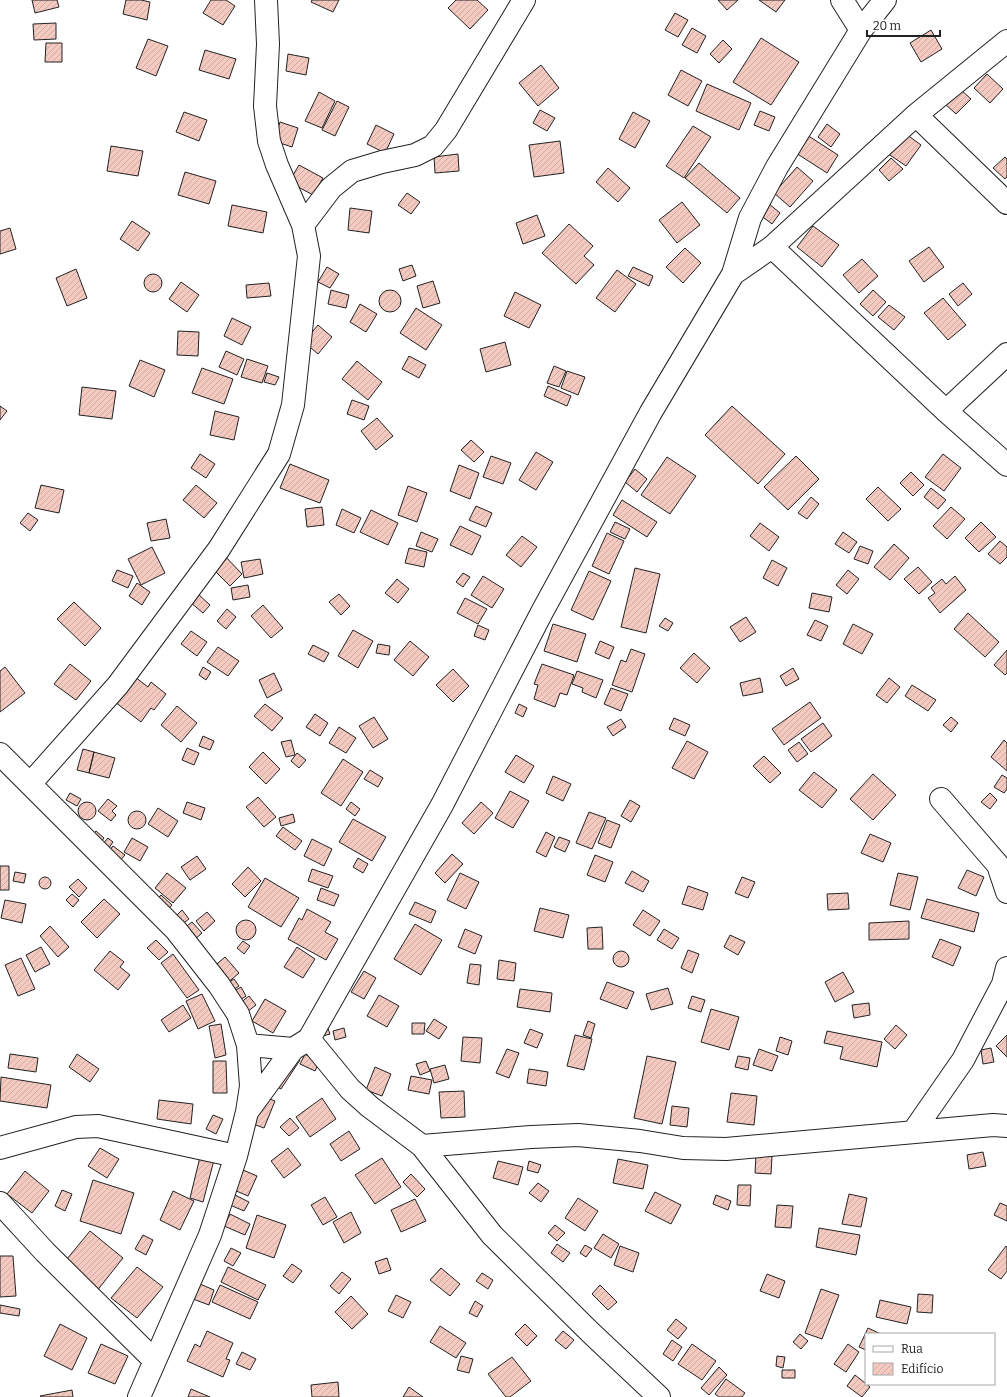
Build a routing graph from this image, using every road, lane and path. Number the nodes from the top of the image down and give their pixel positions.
1 (266, 0) edge
2 (524, 0) edge
3 (842, 0) edge
4 (885, 0) edge
5 (861, 30) junction
6 (1007, 41) edge
7 (916, 115) junction
8 (1007, 203) edge
9 (302, 225) junction
10 (772, 247) junction
11 (733, 274) junction
12 (1007, 354) edge
13 (946, 411) junction
14 (1007, 465) edge
15 (0, 754) edge
16 (30, 784) junction
17 (941, 799) dead end
18 (1007, 892) edge
19 (1006, 979) edge
20 (301, 1044) junction
21 (248, 1045) junction
22 (247, 1112) junction
23 (1007, 1126) edge
24 (913, 1132) junction
25 (422, 1146) junction
26 (0, 1148) edge
27 (236, 1156) junction
28 (0, 1203) edge
29 (154, 1360) junction
30 (139, 1397) edge
31 (659, 1397) edge

1 - 9 street
2 - 9 street
3 - 5 street
4 - 5 street
5 - 11 street
6 - 7 street
7 - 8 street
7 - 10 street
9 - 16 street
10 - 11 street
10 - 13 street
11 - 20 street
12 - 13 street
13 - 14 street
15 - 16 street
16 - 21 street
17 - 18 street
19 - 24 street
20 - 21 street
20 - 22 street
20 - 25 street
21 - 22 street
22 - 27 street
23 - 24 street
24 - 25 street
25 - 31 street
26 - 27 street
27 - 29 street
28 - 29 street
29 - 30 street

